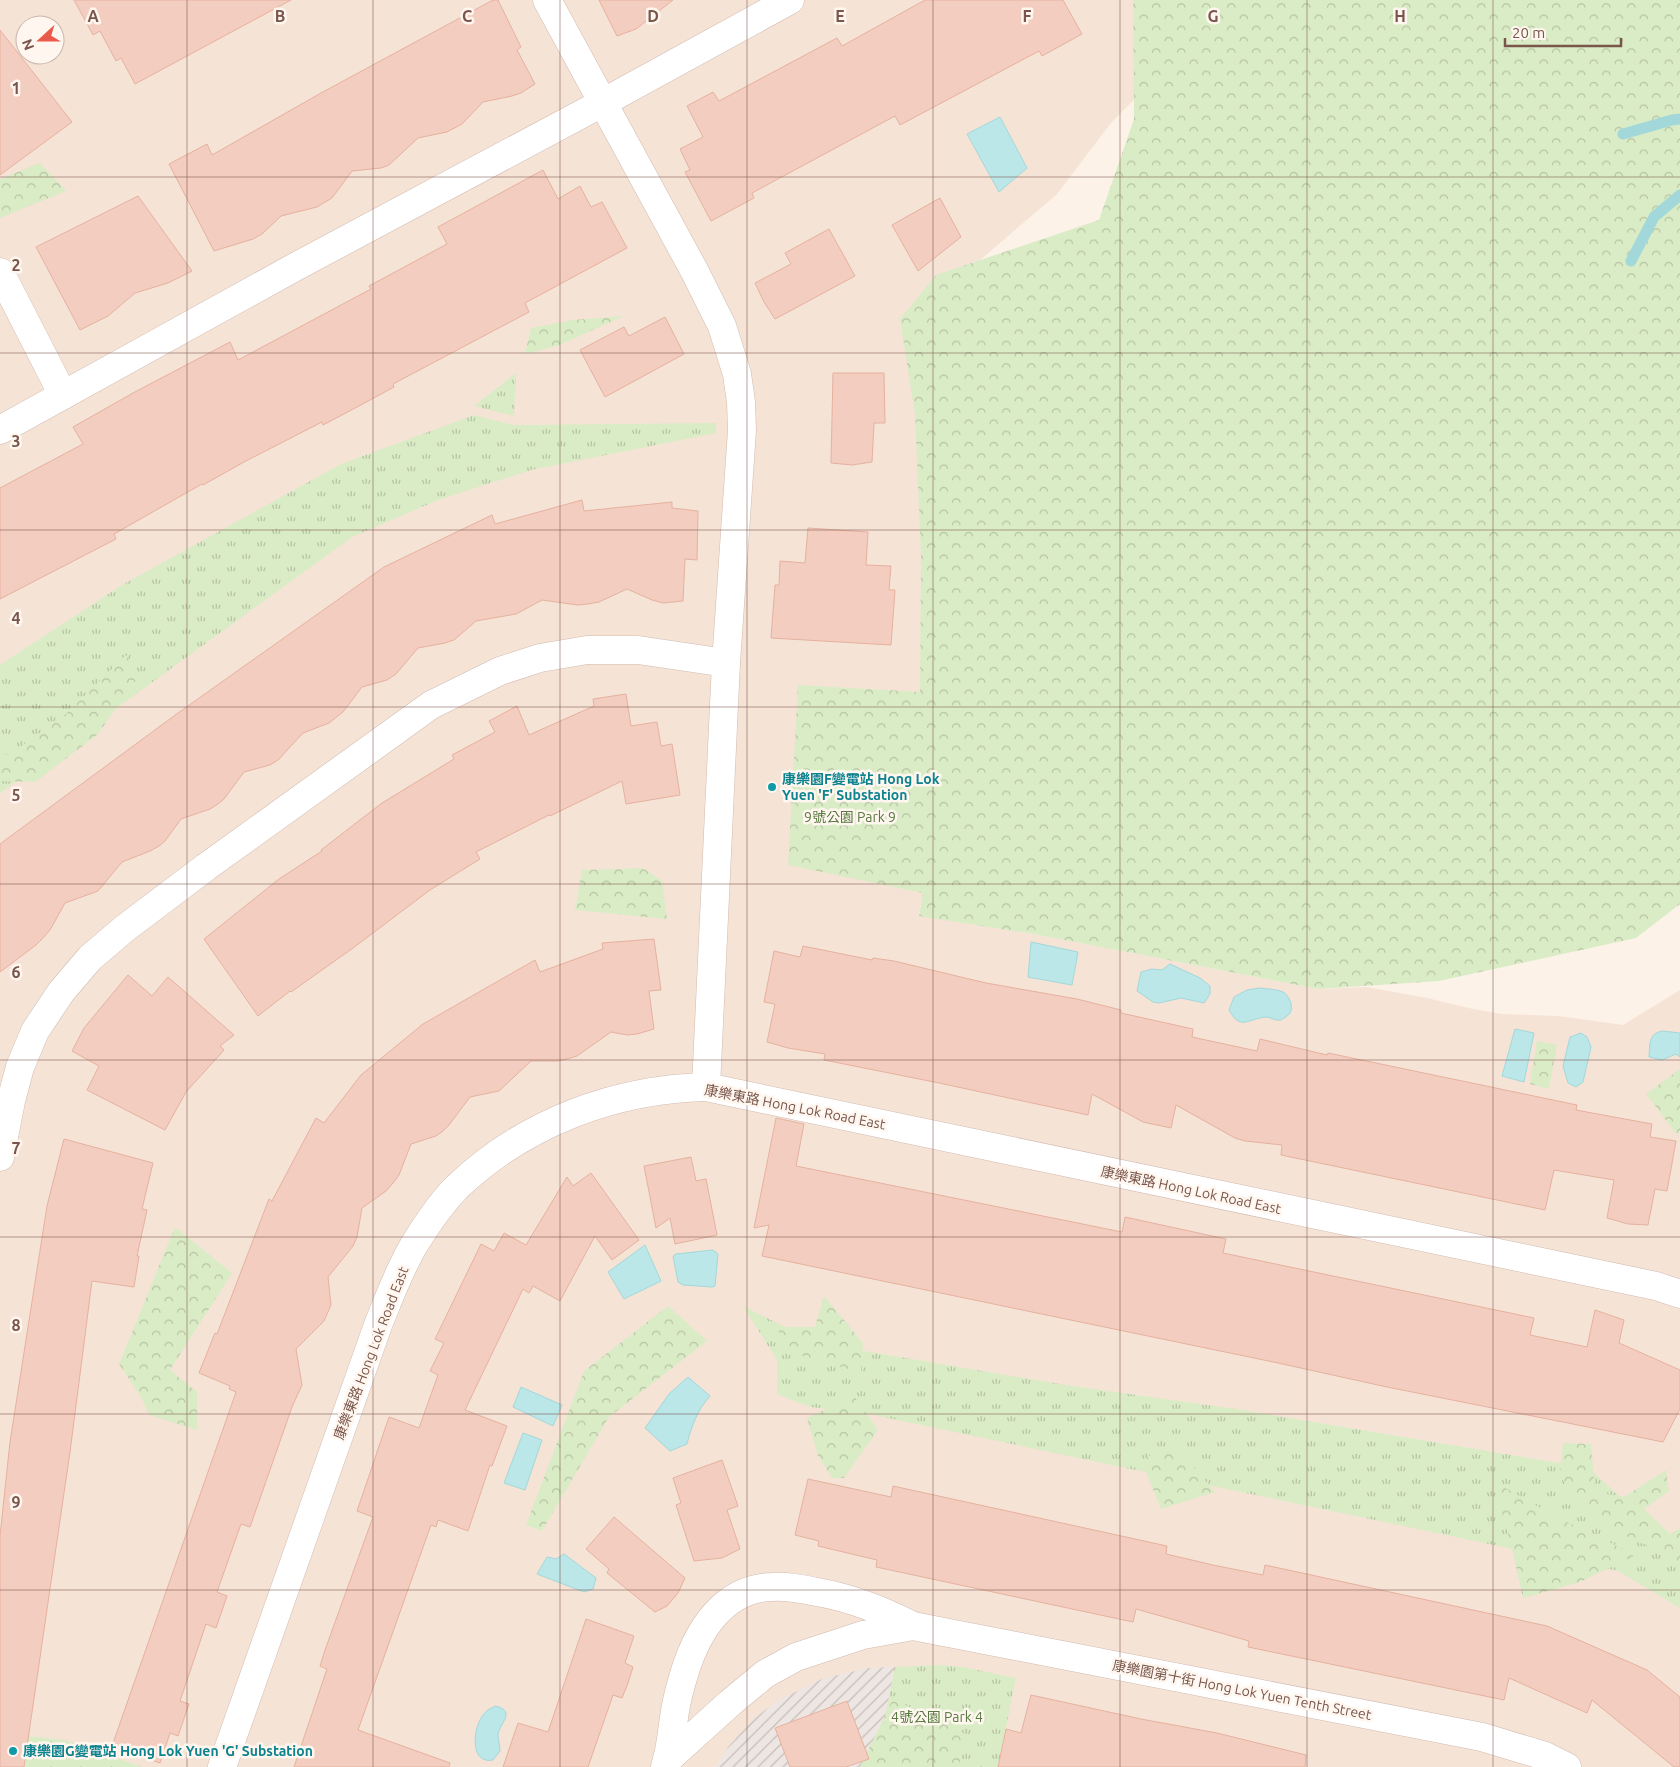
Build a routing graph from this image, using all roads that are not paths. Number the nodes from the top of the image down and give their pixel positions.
1 (547, 0) edge
2 (790, 0) edge
3 (604, 102) junction
4 (0, 272) edge
5 (63, 395) junction
6 (0, 430) edge
7 (726, 663) junction
8 (706, 1087) junction
9 (0, 1157) edge
10 (1680, 1294) edge
11 (913, 1626) junction
12 (666, 1764) edge
13 (222, 1767) edge
14 (1568, 1767) edge

1 - 3 street
2 - 3 street
3 - 5 street
3 - 7 street
4 - 5 street
5 - 6 street
7 - 8 street
7 - 9 street
8 - 10 street, 康樂東路 Hong Lok Road East
8 - 13 street, 康樂東路 Hong Lok Road East
11 - 12 street, 康樂園第十街 Hong Lok Yuen Tenth Street
11 - 12 street, 康樂園第十街 Hong Lok Yuen Tenth Street
11 - 14 street, 康樂園第十街 Hong Lok Yuen Tenth Street

